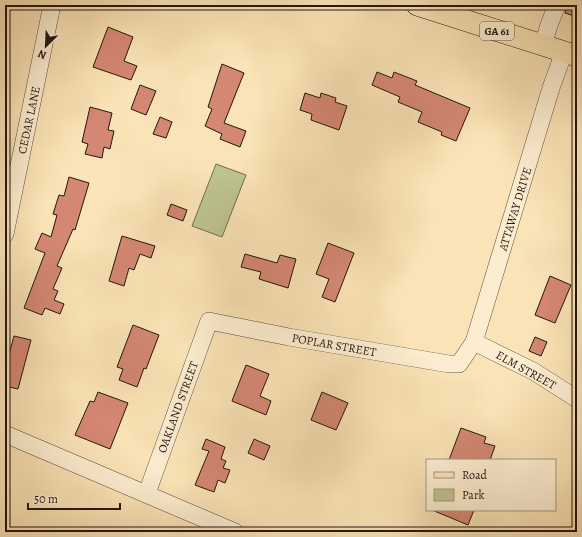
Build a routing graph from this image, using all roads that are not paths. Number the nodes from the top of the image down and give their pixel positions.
1 (52, 5) edge
2 (417, 5) edge
3 (557, 5) edge
4 (544, 45) junction
5 (571, 54) edge
6 (5, 234) edge
7 (209, 321) joint
8 (474, 342) junction
9 (459, 364) joint
10 (577, 399) edge
11 (5, 434) edge
12 (147, 493) junction
13 (235, 532) edge

1 - 6 street, CEDAR LANE
2 - 4 main road, GA 61
3 - 4 street
4 - 5 main road, GA 61
5 - 8 street, ATTAWAY DRIVE
7 - 9 street, POPLAR STREET
7 - 12 street, OAKLAND STREET
8 - 9 street, ATTAWAY DRIVE
8 - 10 street, ELM STREET
11 - 12 street
12 - 13 street

